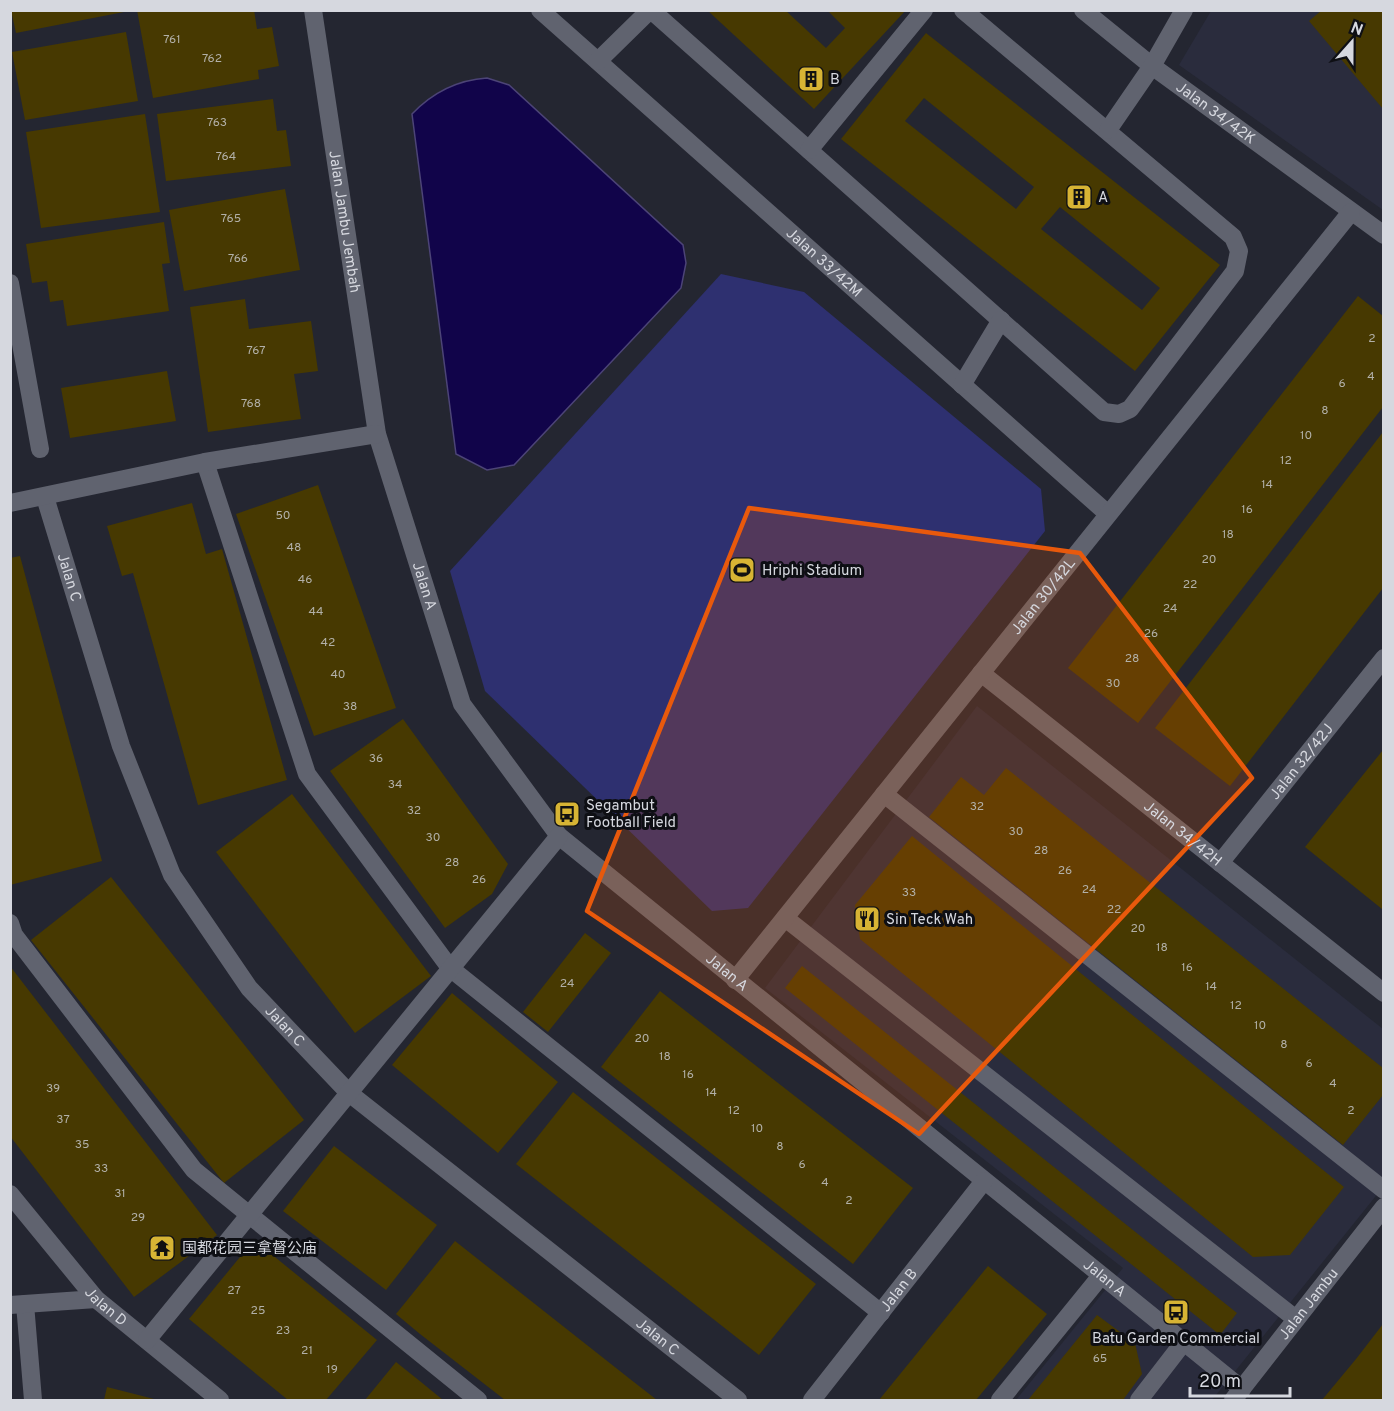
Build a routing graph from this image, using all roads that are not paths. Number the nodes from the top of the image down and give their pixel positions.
1 (313, 10) edge
2 (540, 10) edge
3 (651, 10) edge
4 (924, 10) edge
5 (963, 10) edge
6 (1083, 10) edge
7 (1184, 10) edge
8 (598, 62) junction
9 (1152, 66) junction
10 (1108, 130) junction
11 (809, 150) junction
12 (1351, 212) junction
13 (1383, 235) edge
14 (10, 283) edge
15 (1001, 320) junction
16 (962, 385) junction
17 (377, 434) junction
18 (40, 449) dead end
19 (204, 462) junction
20 (45, 497) junction
21 (10, 503) edge
22 (1108, 514) junction
23 (1383, 658) edge
24 (981, 673) junction
25 (884, 794) junction
26 (559, 836) junction
27 (1220, 863) junction
28 (785, 918) junction
29 (10, 922) edge
30 (450, 968) junction
31 (735, 980) junction
32 (1383, 993) edge
33 (349, 1093) junction
34 (984, 1180) junction
35 (1383, 1190) edge
36 (10, 1194) edge
37 (1383, 1207) edge
38 (248, 1215) junction
39 (1100, 1276) junction
40 (96, 1299) junction
41 (18, 1304) edge
42 (880, 1313) junction
43 (1296, 1319) junction
44 (147, 1340) junction
45 (1182, 1343) junction
46 (1237, 1395) edge
47 (33, 1401) edge
48 (220, 1401) edge
49 (478, 1401) edge
50 (738, 1401) edge
51 (812, 1401) edge
52 (1000, 1401) edge
53 (1139, 1401) edge

1 - 17 street, Jalan Jambu Jembah
2 - 8 street, Jalan 33/42M
3 - 8 street
3 - 11 street
4 - 11 street
5 - 10 street
6 - 9 street, Jalan 34/42K
7 - 9 street
8 - 16 street, Jalan 33/42M
9 - 10 street
9 - 12 street, Jalan 34/42K
10 - 15 street
11 - 15 street
12 - 13 street, Jalan 34/42K
12 - 22 street, Jalan 30/42L
14 - 18 street
15 - 16 street
16 - 22 street, Jalan 33/42M
17 - 19 street
17 - 26 street, Jalan A
19 - 20 street
19 - 30 street
20 - 21 street
20 - 33 street, Jalan C
22 - 24 street, Jalan 30/42L
23 - 27 street, Jalan 32/42J
24 - 25 street, Jalan 30/42L
24 - 27 street, Jalan 34/42H
25 - 28 street, Jalan 30/42L
25 - 35 street
26 - 30 street
26 - 31 street, Jalan A
27 - 32 street, Jalan 34/42H
28 - 31 street, Jalan 30/42L
28 - 43 street
29 - 38 street
30 - 33 street
30 - 42 street
31 - 34 street, Jalan A
33 - 38 street
33 - 50 street, Jalan C
34 - 39 street, Jalan A
34 - 42 street, Jalan B
36 - 40 street, Jalan D
37 - 43 street, Jalan Jambu
38 - 44 street
38 - 49 street
39 - 45 street, Jalan A
39 - 52 street
40 - 41 street
40 - 44 street, Jalan D
41 - 47 street
42 - 51 street, Jalan B
43 - 46 street, Jalan Jambu
44 - 48 street, Jalan D
45 - 46 street, Jalan A
45 - 53 street

